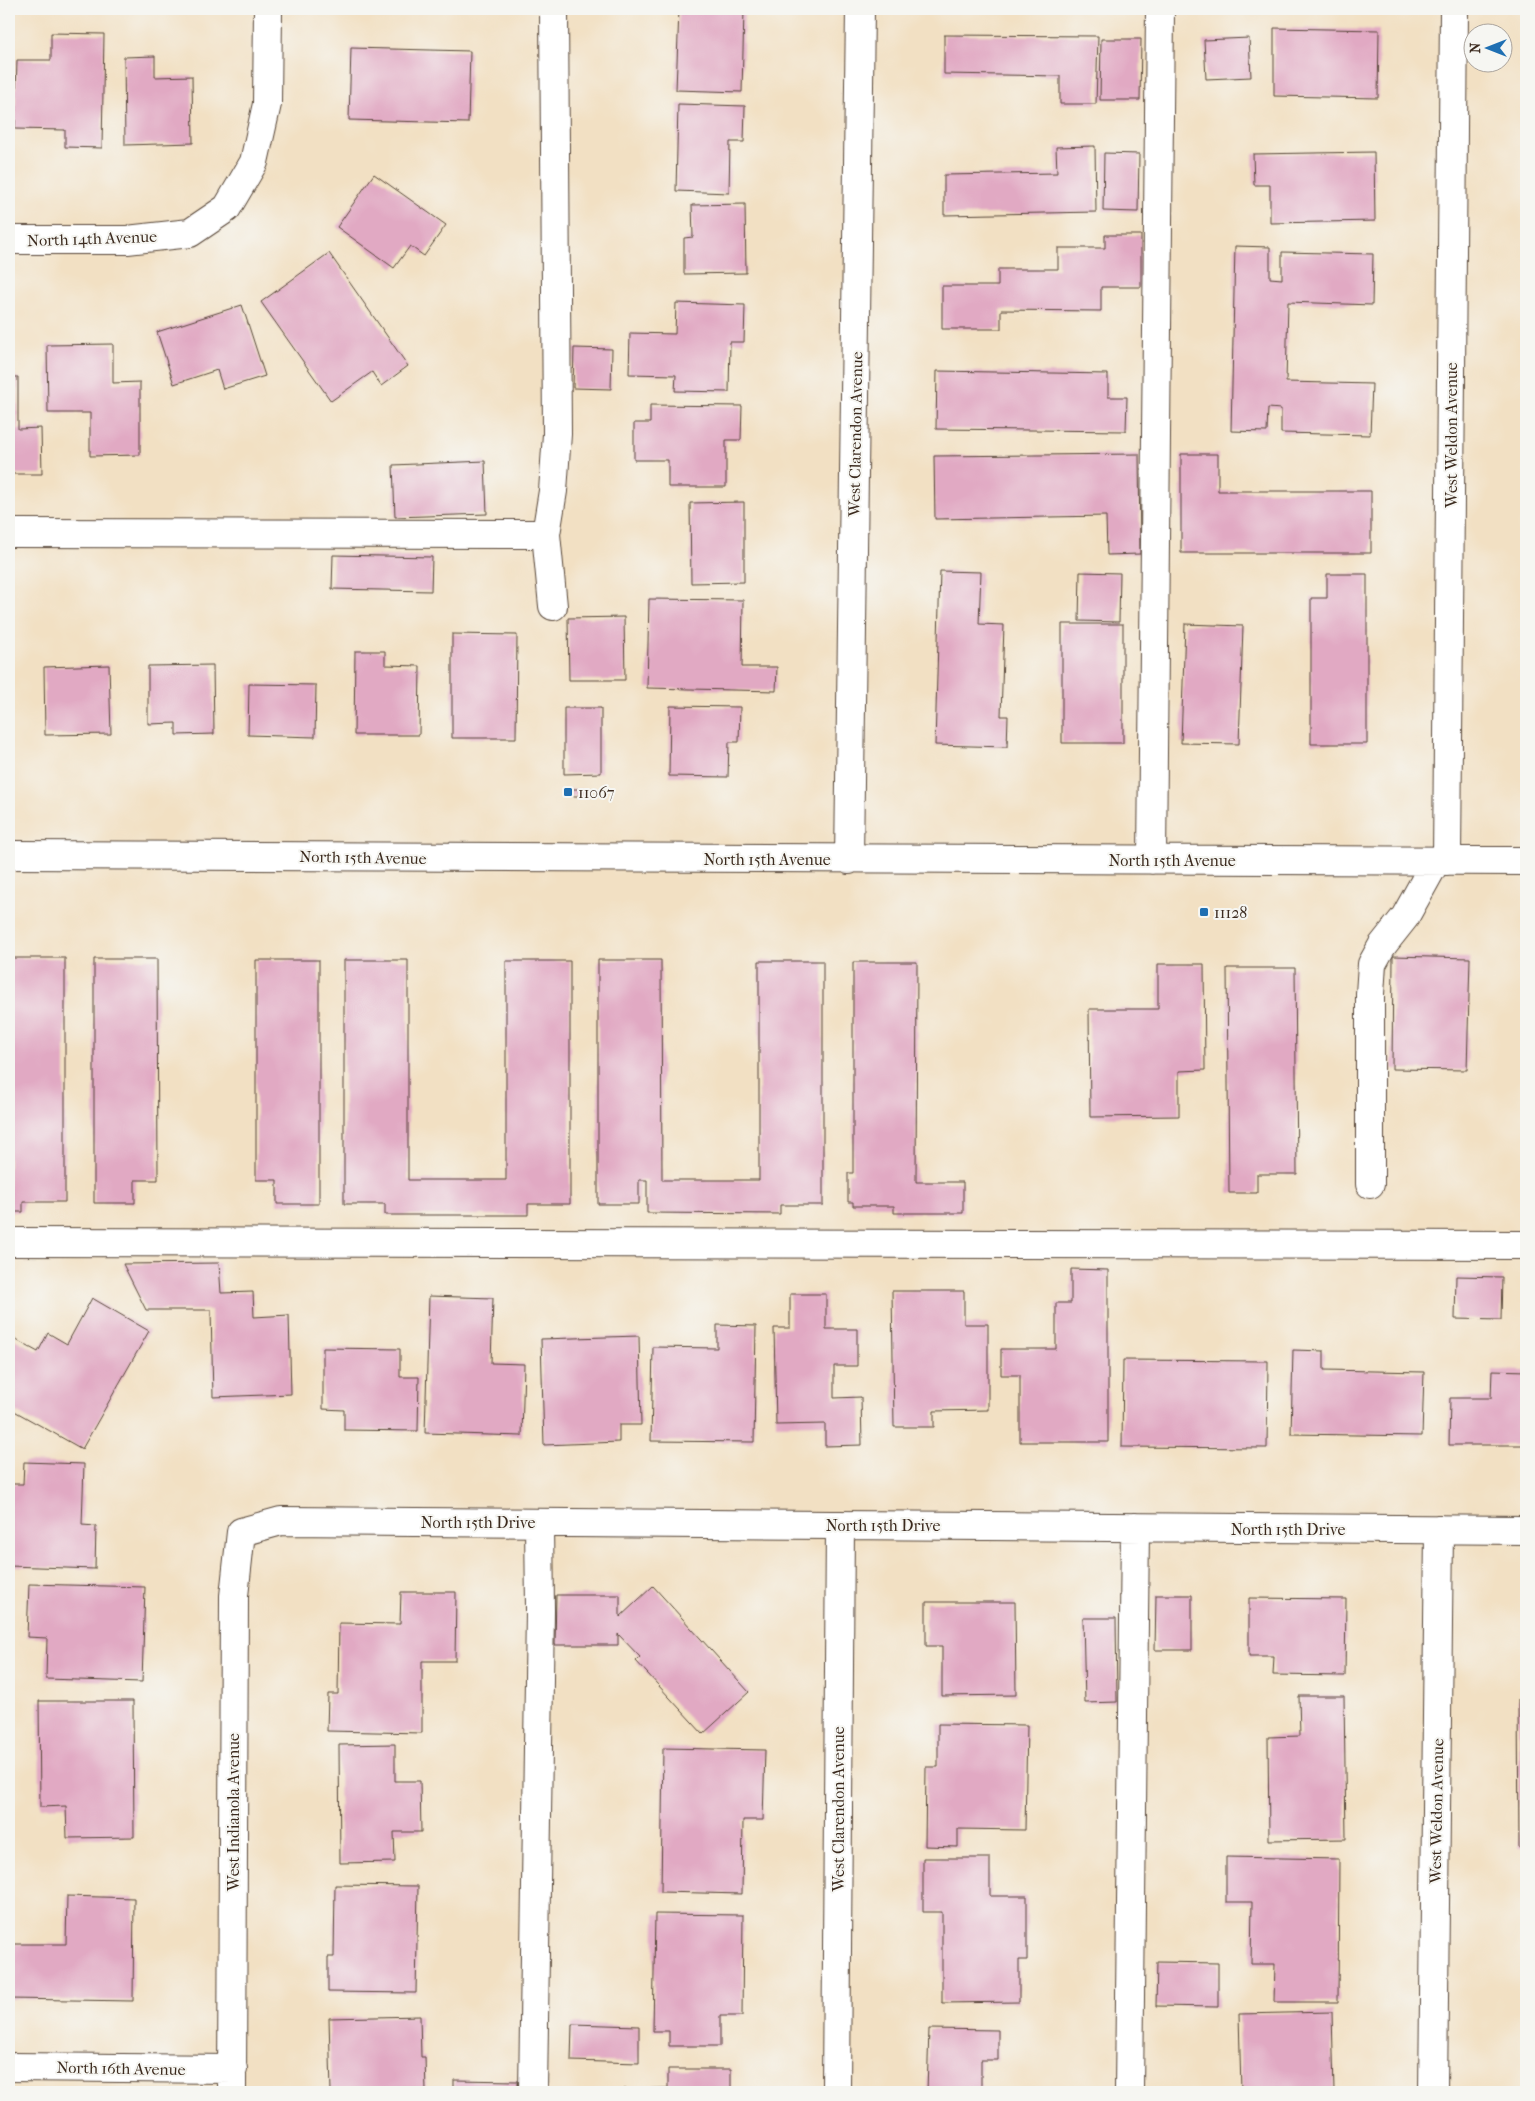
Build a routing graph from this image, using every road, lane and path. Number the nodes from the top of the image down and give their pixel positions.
1 (268, 9) edge
2 (554, 9) edge
3 (860, 9) edge
4 (1160, 9) edge
5 (1454, 9) edge
6 (9, 240) edge
7 (9, 533) edge
8 (546, 534) junction
9 (552, 606) dead end
10 (9, 856) edge
11 (849, 860) junction
12 (1152, 860) junction
13 (1442, 861) junction
14 (1526, 861) edge
15 (1370, 1184) dead end
16 (9, 1242) edge
17 (1526, 1245) edge
18 (539, 1523) junction
19 (840, 1525) junction
20 (1135, 1527) junction
21 (1439, 1530) junction
22 (1526, 1530) edge
23 (241, 1532) joint
24 (9, 2067) edge
25 (232, 2081) edge
26 (533, 2092) edge
27 (836, 2092) edge
28 (1129, 2092) edge
29 (1432, 2092) edge

1 - 6 street, North 14th Avenue
2 - 8 street
3 - 11 street, West Clarendon Avenue
4 - 12 street
5 - 13 street, West Weldon Avenue
7 - 8 street
8 - 9 street
10 - 11 street, North 15th Avenue
11 - 12 street, North 15th Avenue
12 - 13 street, North 15th Avenue
13 - 14 street, North 15th Avenue
13 - 15 street
16 - 17 street
18 - 19 street, North 15th Drive
18 - 23 street, North 15th Drive
18 - 26 street
19 - 20 street, North 15th Drive
19 - 27 street, West Clarendon Avenue
20 - 21 street, North 15th Drive
20 - 28 street
21 - 22 street, North 15th Drive
21 - 29 street, West Weldon Avenue
23 - 25 street, West Indianola Avenue
24 - 25 street, North 16th Avenue

